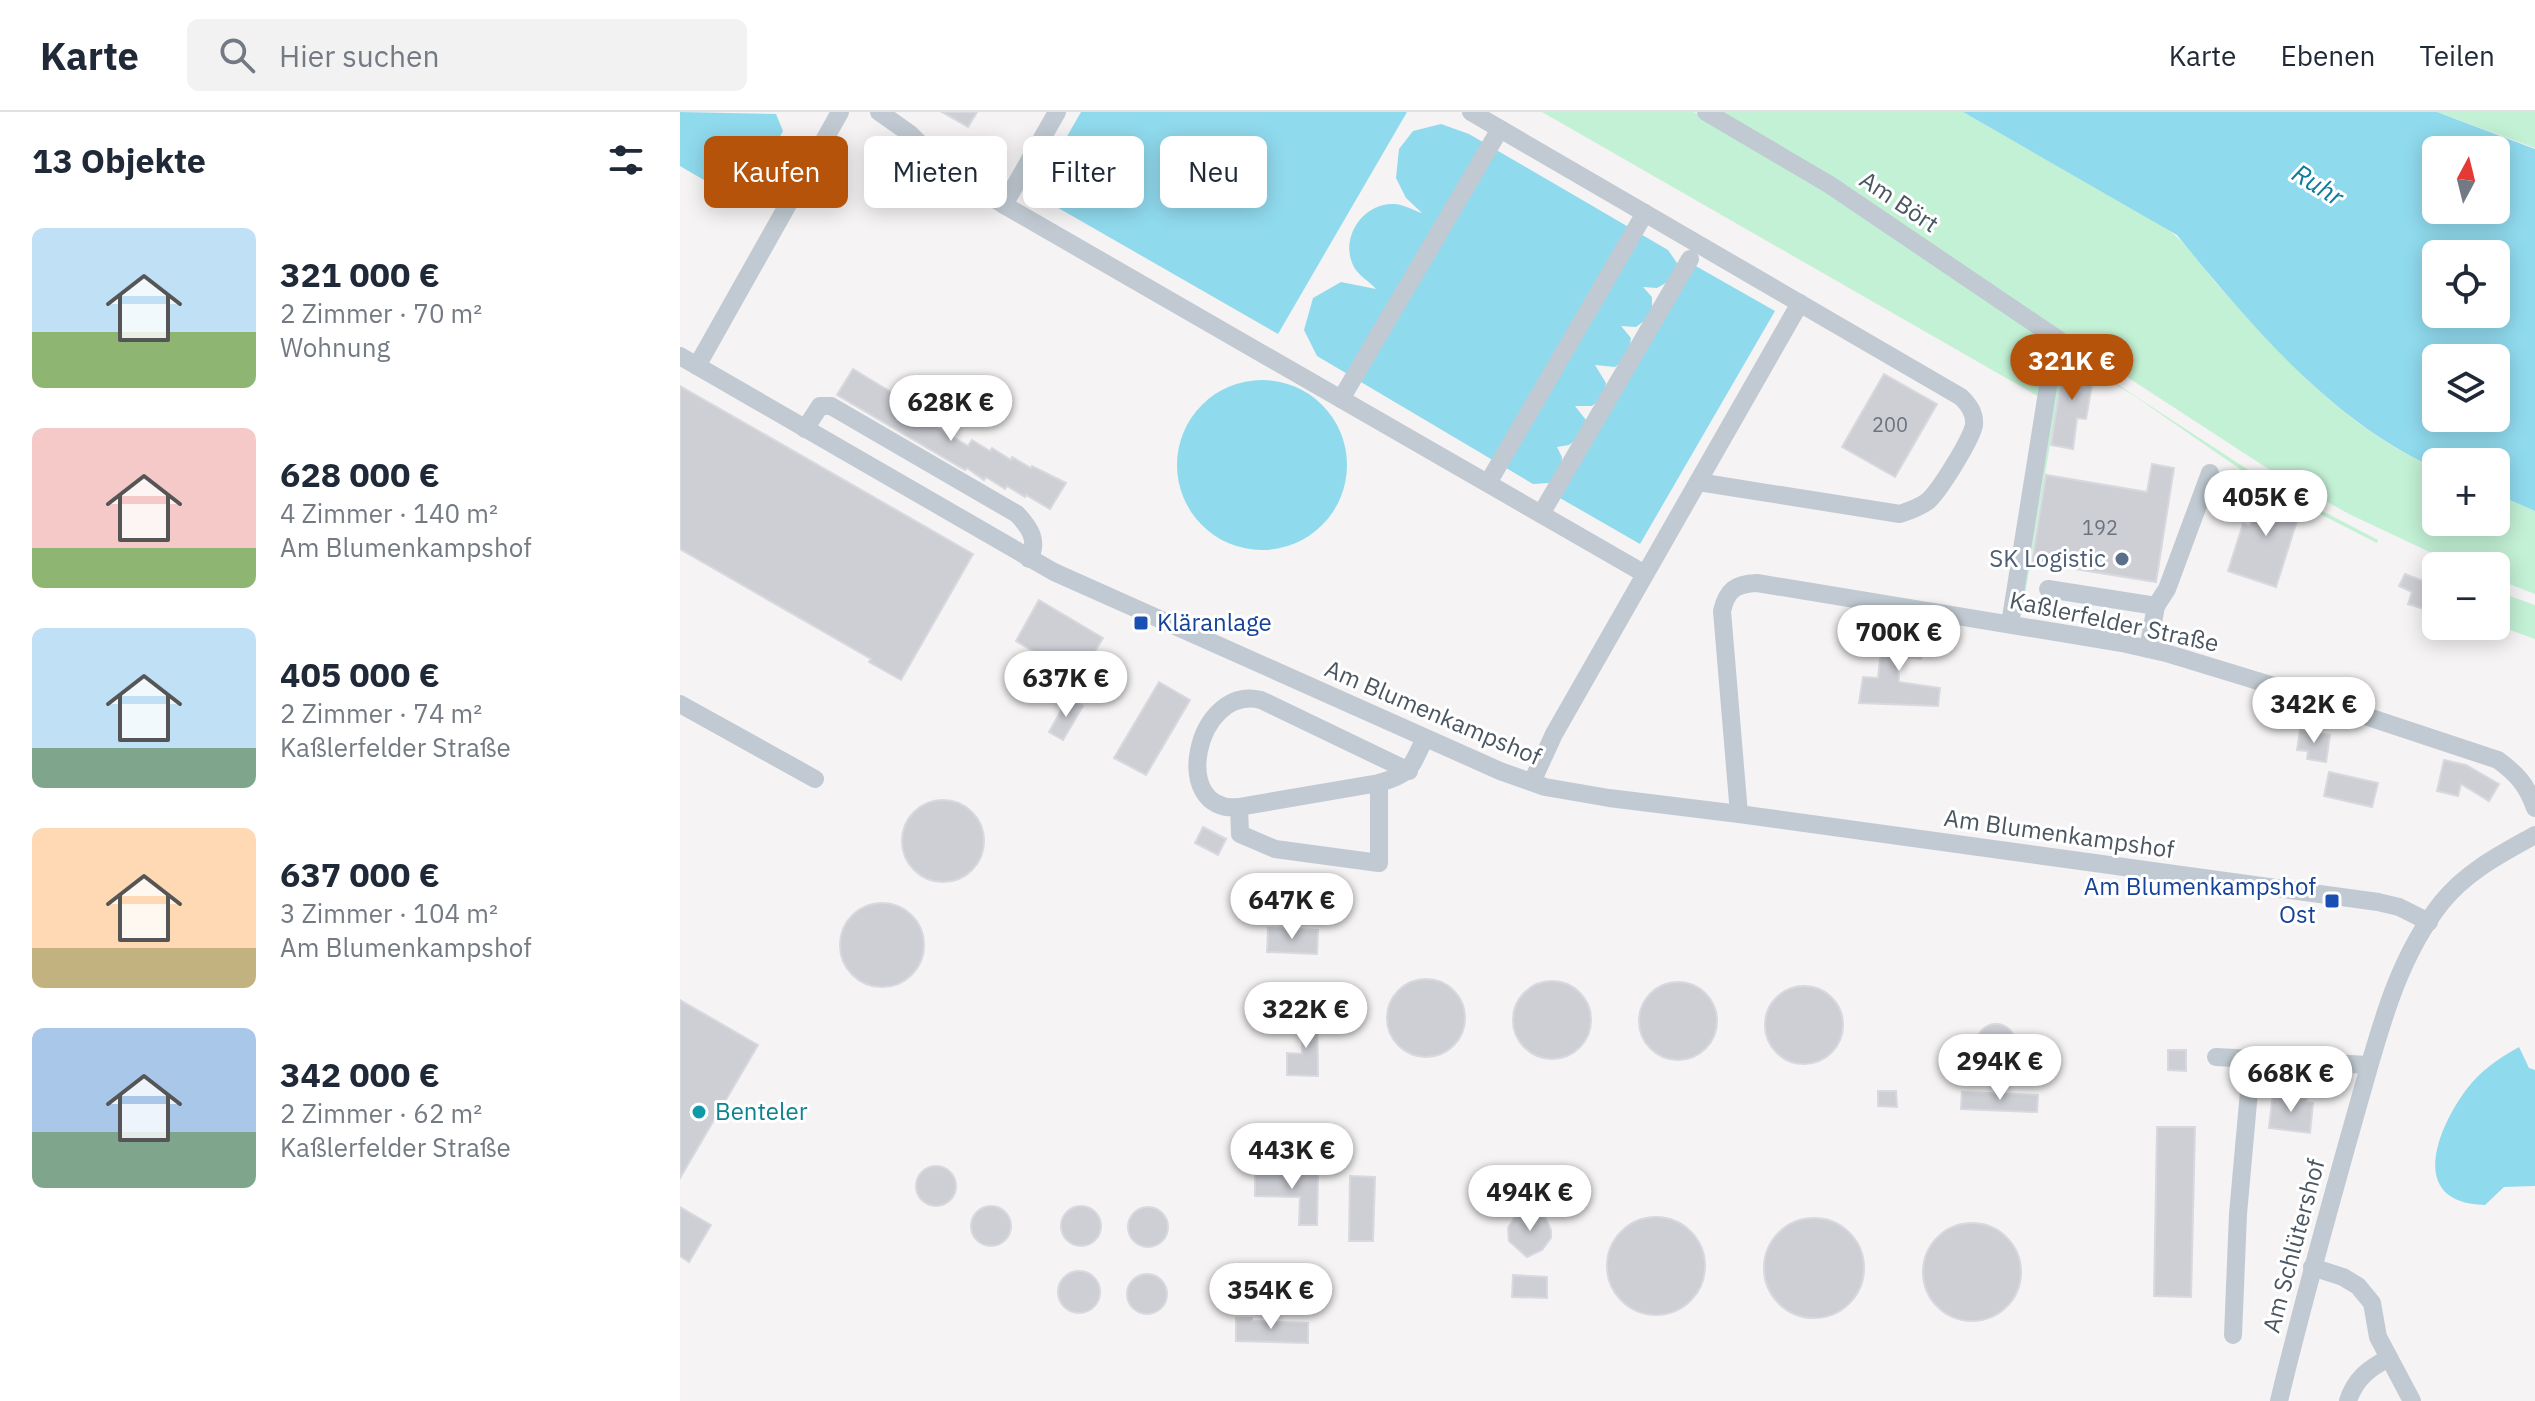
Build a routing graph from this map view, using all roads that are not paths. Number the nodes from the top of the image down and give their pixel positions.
1 (840, 112) edge
2 (879, 112) edge
3 (1057, 112) edge
4 (1471, 112) edge
5 (1706, 112) edge
6 (1500, 129) junction
7 (912, 136) edge
8 (1007, 200) edge
9 (1007, 207) edge
10 (1645, 213) junction
11 (1690, 259) dead end
12 (1800, 303) junction
13 (680, 356) edge
14 (697, 366) junction
15 (1341, 399) junction
16 (805, 429) junction
17 (2210, 473) dead end
18 (1698, 482) junction
19 (1488, 483) junction
20 (1541, 514) junction
21 (1029, 559) junction
22 (1645, 574) junction
23 (2048, 589) dead end
24 (2156, 606) junction
25 (2010, 624) junction
26 (2148, 649) junction
27 (680, 704) edge
28 (1425, 738) junction
29 (1409, 771) junction
30 (815, 779) dead end
31 (1532, 782) junction
32 (1379, 783) junction
33 (1239, 807) junction
34 (2535, 808) edge
35 (1739, 814) junction
36 (2535, 835) edge
37 (2429, 922) junction
38 (2216, 1057) dead end
39 (2252, 1058) junction
40 (2369, 1065) junction
41 (2312, 1267) junction
42 (2233, 1335) dead end
43 (2389, 1358) junction
44 (2279, 1401) edge
45 (2348, 1401) edge
46 (2412, 1401) edge

1 - 14 street
2 - 7 street
3 - 8 street
4 - 6 street
5 - 25 street, Am Bört
6 - 10 street
6 - 15 street
9 - 15 street
10 - 12 street
10 - 19 street
11 - 20 street
12 - 18 street
12 - 18 street
13 - 14 street, Am Blumenkampshof
14 - 16 street, Am Blumenkampshof
15 - 19 street
16 - 21 street, Am Blumenkampshof
16 - 21 street
17 - 24 street
18 - 22 street
19 - 20 street
20 - 22 street
21 - 28 street, Am Blumenkampshof
22 - 31 street
23 - 24 street
24 - 26 street
25 - 26 street, Kaßlerfelder Straße
25 - 35 street, Kaßlerfelder Straße
26 - 34 street, Kaßlerfelder Straße
27 - 30 street
28 - 29 street
28 - 31 street, Am Blumenkampshof
29 - 32 street
29 - 33 street
31 - 35 street, Am Blumenkampshof
32 - 33 street
32 - 33 street
35 - 37 street, Am Blumenkampshof
36 - 37 street, Am Schlütershof
37 - 40 street, Am Schlütershof
38 - 39 street
39 - 40 street
39 - 42 street
40 - 41 street, Am Schlütershof
41 - 43 street
41 - 44 street, Am Schlütershof
43 - 45 street
43 - 46 street

